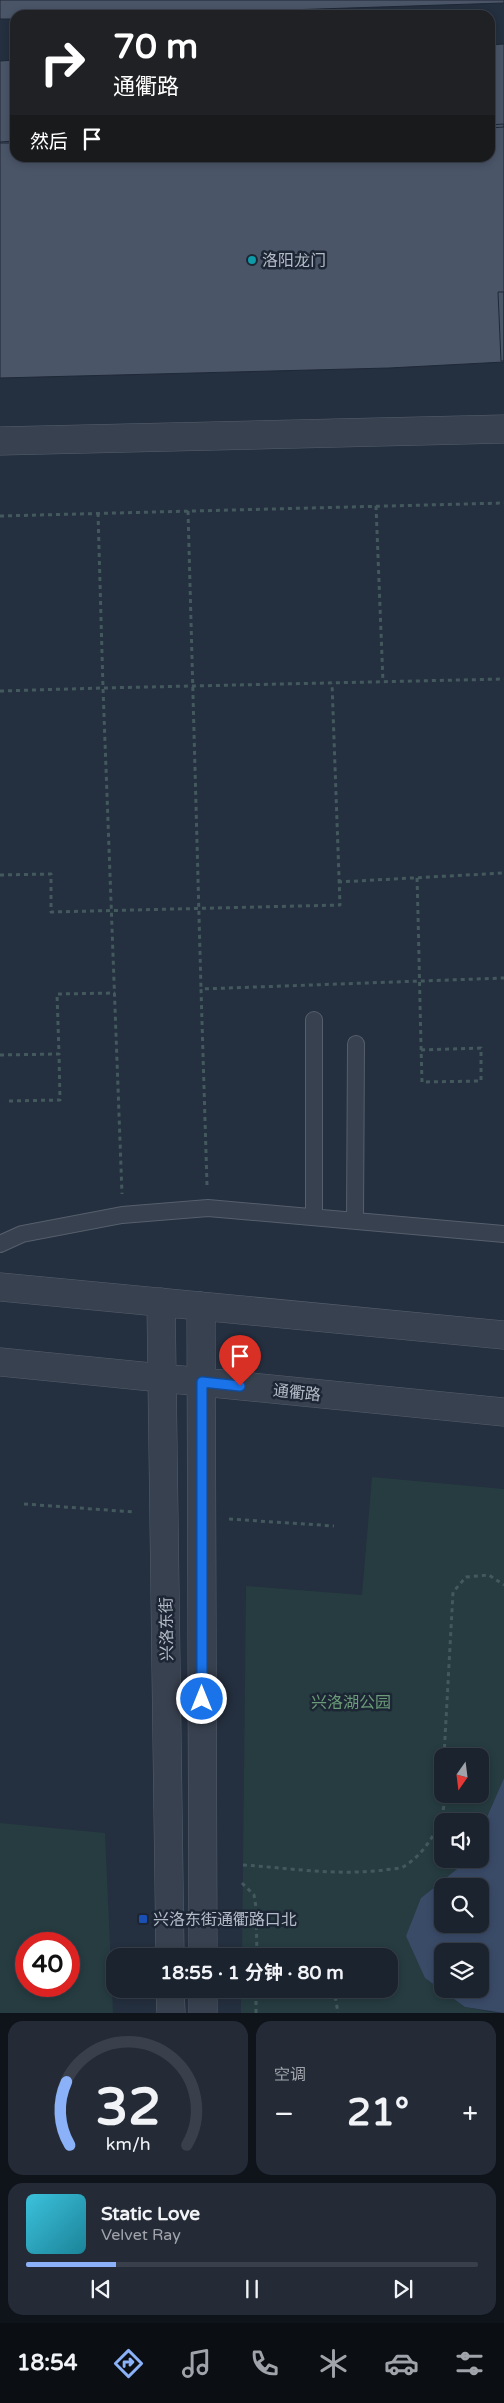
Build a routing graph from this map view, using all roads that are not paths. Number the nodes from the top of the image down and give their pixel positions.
1 (504, 429) edge
2 (0, 442) edge
3 (314, 1020) dead end
4 (356, 1044) dead end
5 (314, 1217) junction
6 (355, 1220) junction
7 (504, 1234) edge
8 (0, 1244) edge
9 (0, 1287) edge
10 (161, 1302) junction
11 (201, 1306) junction
12 (504, 1335) edge
13 (0, 1362) edge
14 (162, 1378) junction
15 (202, 1382) junction
16 (504, 1412) edge
17 (170, 1948) edge
18 (203, 1948) edge
19 (170, 1998) edge
20 (203, 1998) edge
21 (171, 2013) edge
22 (203, 2013) edge

1 - 2 street
3 - 5 lane
4 - 6 lane
5 - 6 lane
5 - 8 lane
6 - 7 lane
9 - 10 street
10 - 11 street
10 - 14 street, 兴洛东街
11 - 12 street
11 - 15 street
13 - 14 street, 通衢路
14 - 15 street, 通衢路
14 - 17 street, 兴洛东街
15 - 16 street, 通衢路
15 - 18 street
19 - 21 street
20 - 22 street

